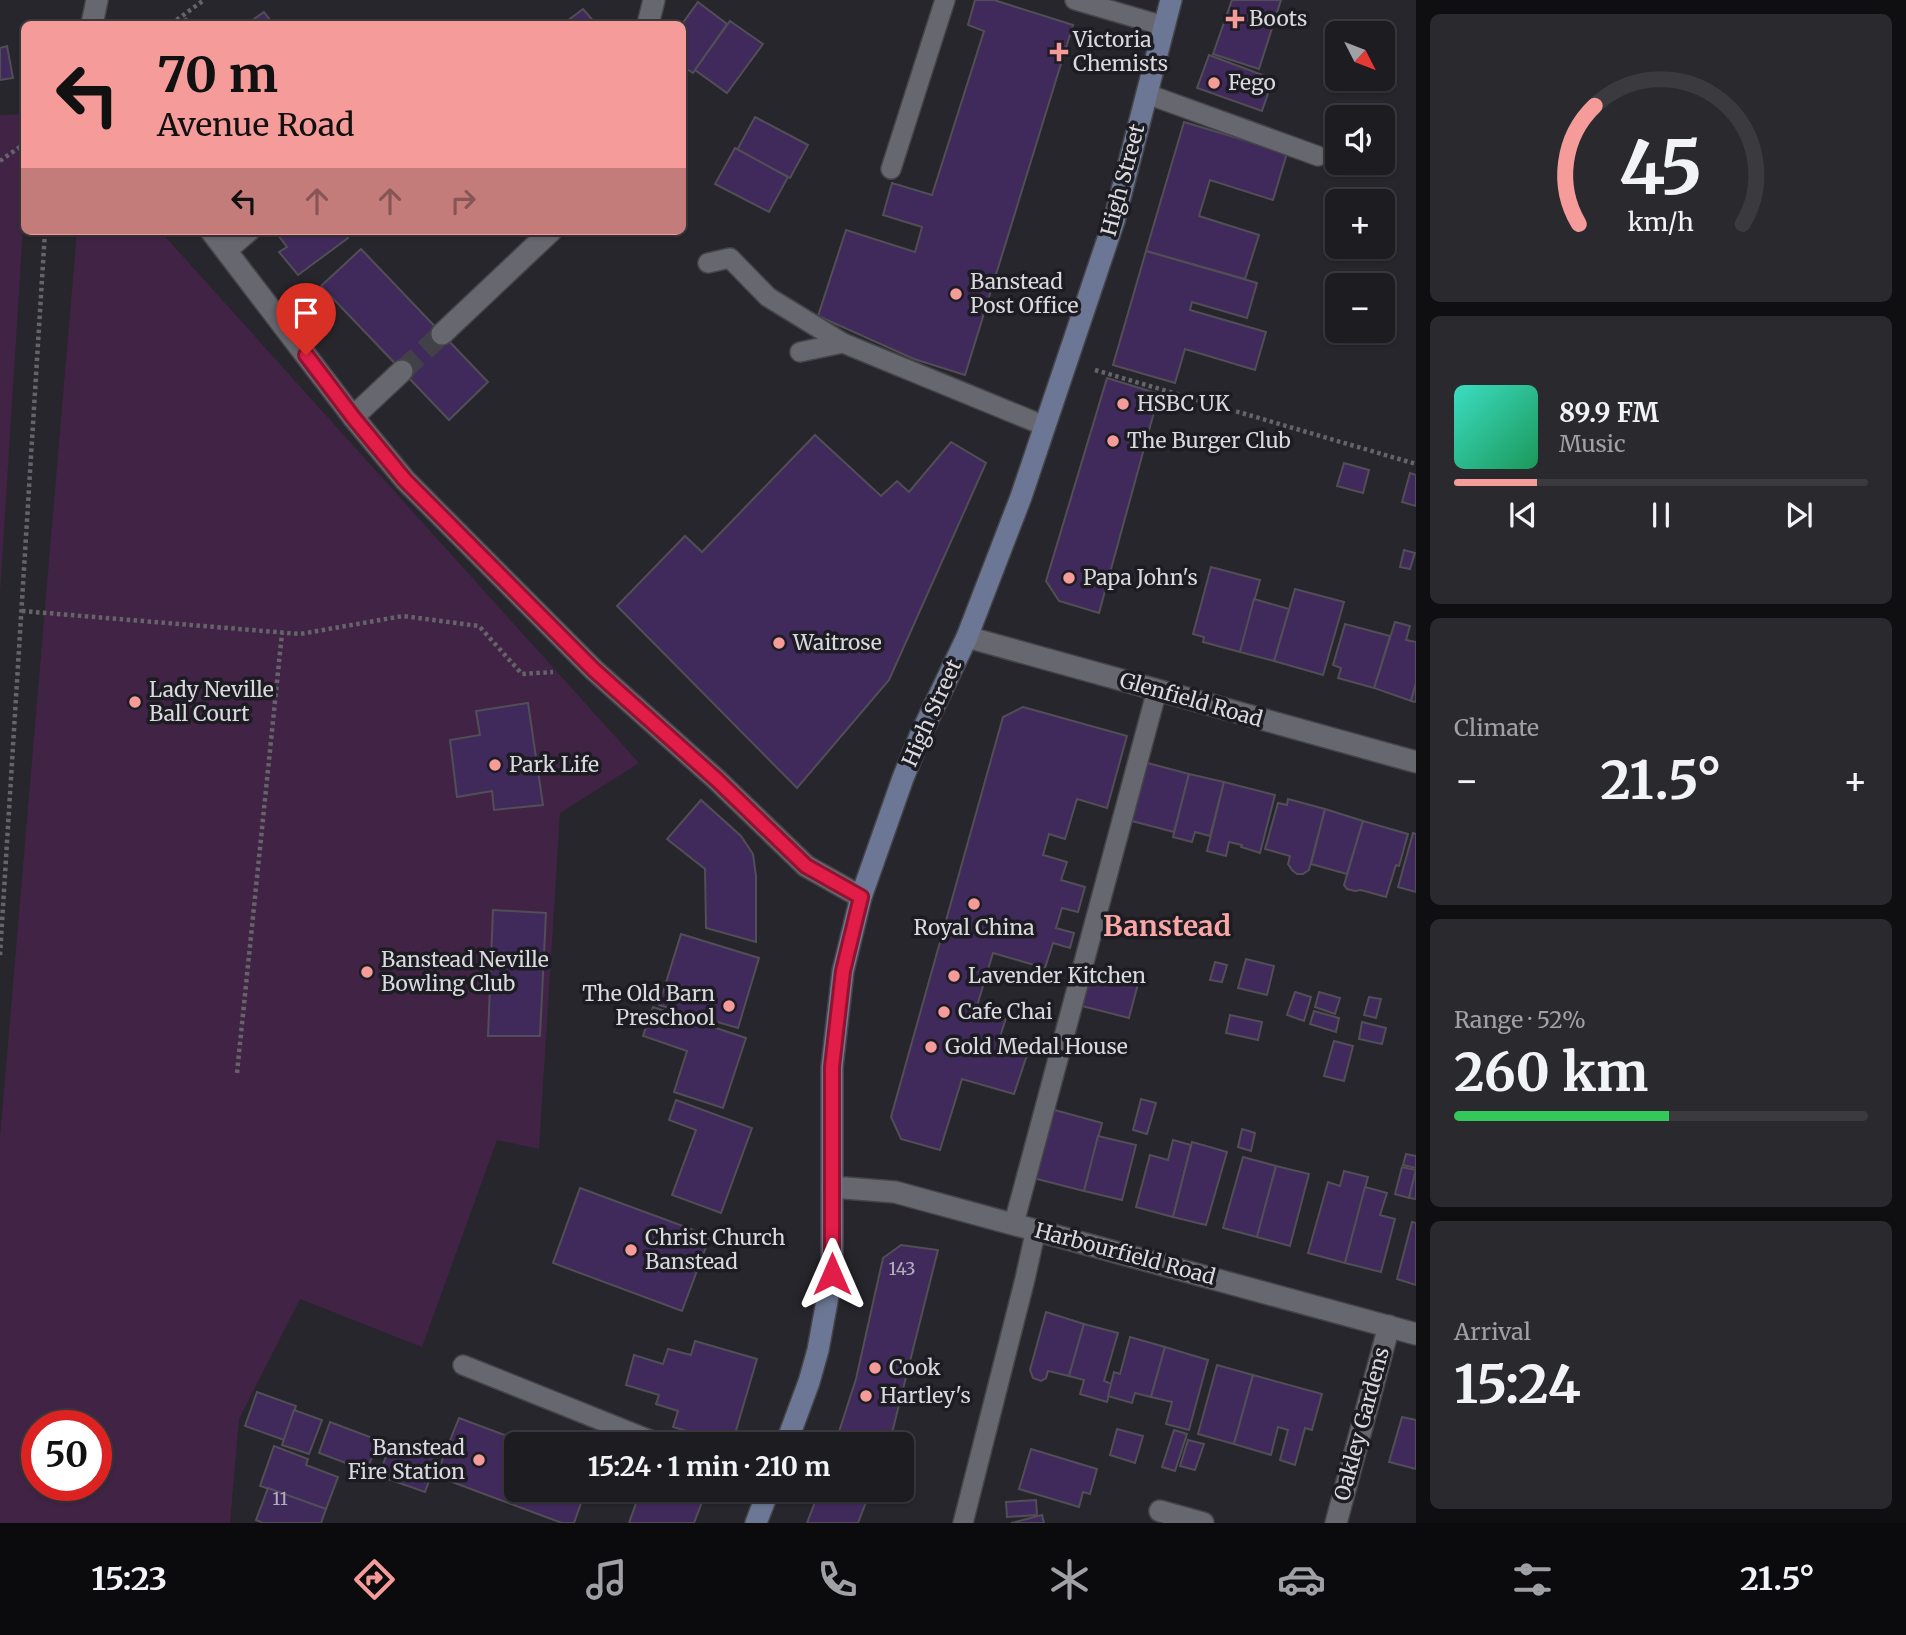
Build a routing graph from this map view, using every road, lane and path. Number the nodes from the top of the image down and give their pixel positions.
1 (204, 0) edge
2 (654, 0) edge
3 (945, 0) edge
4 (1075, 0) edge
5 (1171, 0) edge
6 (95, 1) edge
7 (92, 21) edge
8 (176, 21) edge
9 (649, 21) edge
10 (1164, 26) junction
11 (1147, 94) junction
12 (21, 146) edge
13 (1318, 156) dead end
14 (0, 161) edge
15 (891, 169) dead end
16 (45, 235) edge
17 (214, 235) edge
18 (245, 235) edge
19 (547, 235) edge
20 (227, 251) junction
21 (708, 263) dead end
22 (442, 334) tunnel mouth
23 (843, 343) junction
24 (800, 352) dead end
25 (1065, 361) junction
26 (402, 371) tunnel mouth
27 (353, 417) junction
28 (1045, 426) junction
29 (1416, 464) edge
30 (22, 611) junction
31 (282, 633) junction
32 (967, 637) junction
33 (594, 670) junction
34 (1157, 690) junction
35 (1416, 762) edge
36 (861, 897) junction
37 (0, 955) edge
38 (237, 1073) dead end
39 (832, 1187) junction
40 (1014, 1223) junction
41 (1036, 1229) junction
42 (1389, 1326) junction
43 (1416, 1334) edge
44 (463, 1365) dead end
45 (630, 1432) edge
46 (790, 1432) edge
47 (764, 1502) edge
48 (1160, 1511) dead end
49 (756, 1523) edge
50 (963, 1523) edge
51 (1203, 1523) edge
52 (1336, 1523) edge

1 - 8 path
2 - 9 street
3 - 15 lane
4 - 10 lane
5 - 10 main road, High Street
6 - 7 street
10 - 11 main road, High Street
11 - 13 lane
11 - 25 main road, High Street
12 - 14 path
16 - 30 path
17 - 20 street
18 - 20 lane
19 - 22 street
20 - 27 street
21 - 23 lane
23 - 24 lane
23 - 28 lane
25 - 28 main road, High Street
25 - 29 path
26 - 27 street
27 - 33 street
28 - 32 main road, High Street
30 - 31 path
30 - 37 path
31 - 33 path
31 - 38 path
32 - 34 street, Glenfield Road
32 - 36 main road, High Street
33 - 36 street
34 - 35 street, Glenfield Road
34 - 40 lane
36 - 39 main road, High Street
39 - 40 street, Harbourfield Road
39 - 46 main road, High Street
40 - 41 street, Harbourfield Road
41 - 42 street, Harbourfield Road
41 - 50 lane
42 - 43 street, Harbourfield Road
42 - 52 street, Oakley Gardens
44 - 45 lane
47 - 49 main road
48 - 51 street

